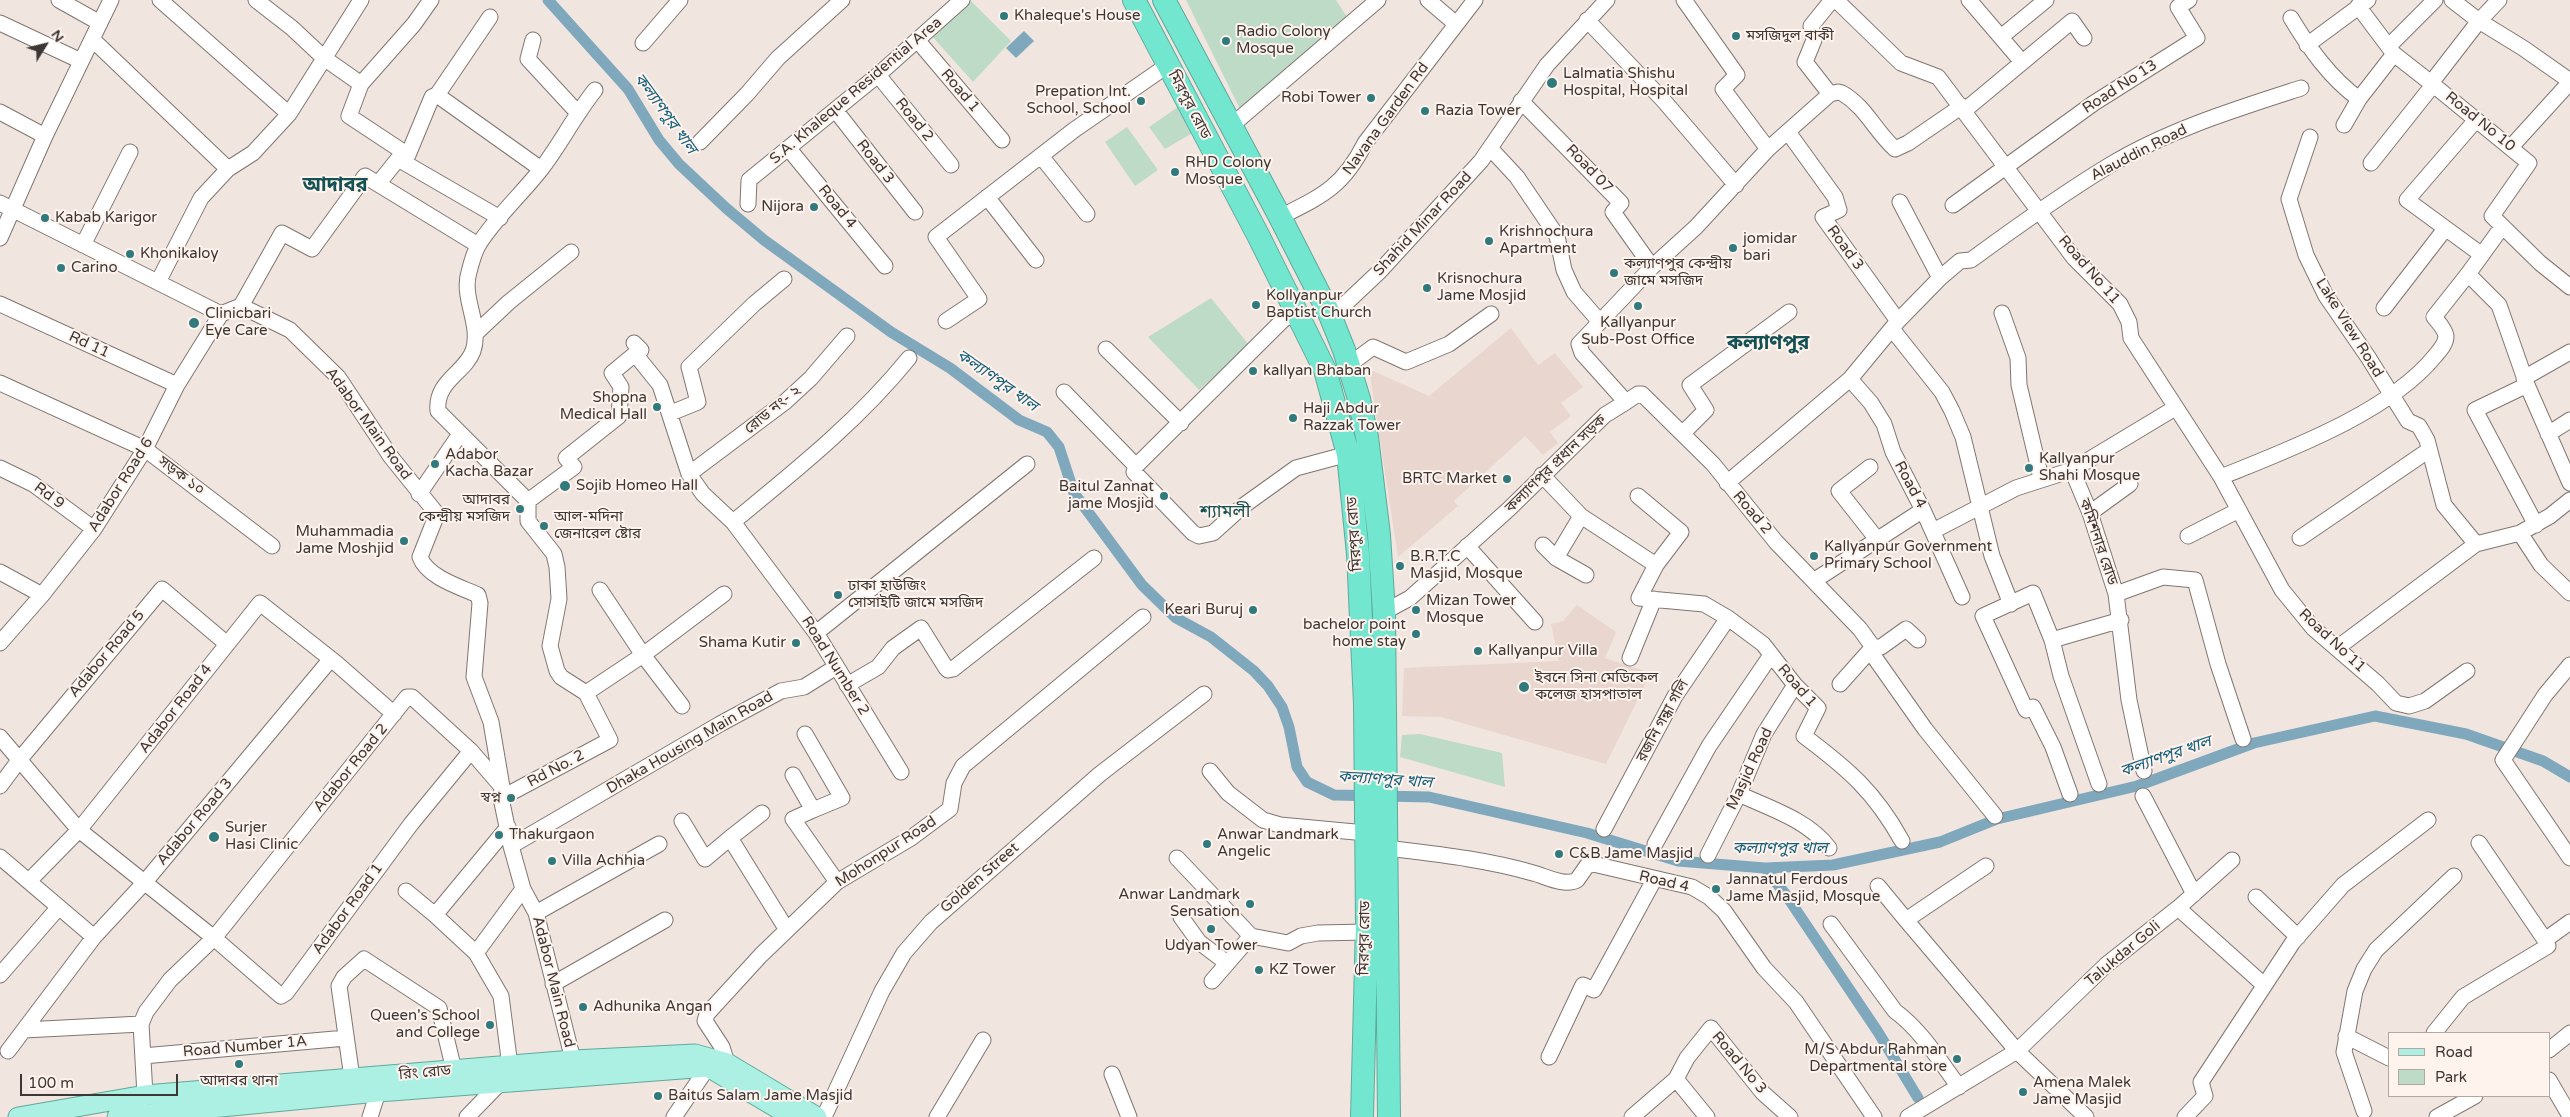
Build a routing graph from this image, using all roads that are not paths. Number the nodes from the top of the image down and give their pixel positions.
1 (59, 0) edge
2 (111, 0) edge
3 (160, 0) edge
4 (256, 0) edge
5 (431, 0) edge
6 (680, 0) edge
7 (842, 0) edge
8 (962, 0) edge
9 (1134, 0) edge
10 (1164, 0) edge
11 (1378, 0) edge
12 (1428, 0) edge
13 (1475, 0) edge
14 (1606, 0) edge
15 (1684, 0) edge
16 (1832, 0) edge
17 (1836, 0) edge
18 (1970, 0) edge
19 (2046, 0) edge
20 (2189, 0) edge
21 (2435, 0) edge
22 (2452, 0) edge
23 (2499, 0) edge
24 (357, 2) edge
25 (2363, 3) edge
26 (490, 17) dead end
27 (2291, 18) dead end
28 (1588, 20) junction
29 (2479, 21) junction
30 (100, 23) junction
31 (0, 24) edge
32 (1456, 24) junction
33 (2001, 37) junction
34 (2084, 38) dead end
35 (93, 40) junction
36 (533, 40) dead end
37 (918, 41) junction
38 (643, 43) dead end
39 (2306, 44) junction
40 (2391, 50) junction
41 (324, 58) junction
42 (82, 61) junction
43 (2022, 62) junction
44 (1168, 65) junction
45 (878, 75) junction
46 (2570, 81) edge
47 (361, 84) junction
48 (2432, 84) junction
49 (2301, 88) dead end
50 (595, 90) dead end
51 (1830, 94) junction
52 (437, 95) junction
53 (2359, 99) junction
54 (1521, 101) junction
55 (1963, 108) junction
56 (836, 111) junction
57 (0, 112) edge
58 (577, 112) junction
59 (289, 114) junction
60 (2476, 120) junction
61 (2344, 125) dead end
62 (1231, 126) junction
63 (1788, 132) junction
64 (45, 136) junction
65 (2310, 137) dead end
66 (1002, 140) dead end
67 (700, 142) dead end
68 (2511, 147) junction
69 (789, 148) junction
70 (1490, 148) junction
71 (1768, 149) junction
72 (130, 152) dead end
73 (1041, 156) junction
74 (403, 157) junction
75 (2371, 163) dead end
76 (951, 165) dead end
77 (2005, 166) junction
78 (228, 169) junction
79 (541, 169) junction
80 (378, 184) junction
81 (1736, 185) junction
82 (987, 196) junction
83 (1900, 202) dead end
84 (748, 204) dead end
85 (1953, 205) dead end
86 (6, 207) edge
87 (2039, 211) junction
88 (915, 212) dead end
89 (1087, 214) dead end
90 (1280, 217) junction
91 (500, 218) junction
92 (2502, 227) junction
93 (2445, 230) junction
94 (0, 238) edge
95 (82, 244) junction
96 (478, 245) junction
97 (571, 252) dead end
98 (2482, 256) junction
99 (1036, 260) dead end
100 (885, 266) dead end
101 (1652, 267) junction
102 (2468, 274) junction
103 (1940, 278) junction
104 (784, 279) dead end
105 (158, 282) junction
106 (2568, 283) edge
107 (0, 304) edge
108 (241, 306) junction
109 (2384, 308) dead end
110 (1296, 311) junction
111 (1789, 312) dead end
112 (2002, 313) dead end
113 (221, 314) junction
114 (1490, 314) dead end
115 (1330, 315) junction
116 (946, 321) dead end
117 (1600, 322) junction
118 (1895, 325) junction
119 (476, 333) junction
120 (847, 336) dead end
121 (1106, 349) dead end
122 (2570, 352) edge
123 (909, 358) dead end
124 (1349, 365) junction
125 (1850, 379) junction
126 (2526, 382) junction
127 (0, 383) edge
128 (177, 385) junction
129 (1064, 392) dead end
130 (2391, 396) junction
131 (1626, 402) junction
132 (2175, 408) junction
133 (670, 414) junction
134 (2570, 420) edge
135 (1181, 423) junction
136 (1683, 433) junction
137 (460, 434) junction
138 (2548, 434) junction
139 (145, 449) junction
140 (2429, 450) junction
141 (1348, 454) junction
142 (1027, 464) dead end
143 (1136, 466) junction
144 (1870, 467) dead end
145 (0, 468) edge
146 (2072, 470) junction
147 (689, 474) junction
148 (1542, 475) junction
149 (2221, 477) junction
150 (2041, 478) junction
151 (2569, 478) edge
152 (1727, 483) junction
153 (2130, 484) dead end
154 (419, 494) junction
155 (1638, 496) dead end
156 (2570, 500) edge
157 (528, 502) junction
158 (1980, 506) junction
159 (1923, 510) junction
160 (2239, 510) junction
161 (2090, 513) junction
162 (1582, 516) junction
163 (734, 522) junction
164 (2536, 525) junction
165 (94, 529) junction
166 (1933, 531) junction
167 (2520, 532) junction
168 (2188, 536) dead end
169 (1876, 538) junction
170 (2300, 538) dead end
171 (2476, 544) junction
172 (1543, 545) dead end
173 (272, 546) dead end
174 (1467, 546) junction
175 (1094, 558) dead end
176 (1556, 558) junction
177 (1656, 565) junction
178 (0, 572) edge
179 (1586, 575) dead end
180 (1816, 580) junction
181 (600, 590) dead end
182 (2570, 593) edge
183 (724, 594) dead end
184 (2116, 594) junction
185 (42, 595) junction
186 (1962, 597) dead end
187 (1653, 599) junction
188 (2012, 604) junction
189 (1384, 612) junction
190 (1143, 618) dead end
191 (1728, 618) junction
192 (2121, 620) junction
193 (1535, 622) dead end
194 (816, 633) junction
195 (1918, 640) dead end
196 (2052, 640) junction
197 (0, 643) edge
198 (227, 644) junction
199 (1873, 647) junction
200 (2338, 648) junction
201 (643, 655) junction
202 (1771, 655) junction
203 (1630, 658) dead end
204 (330, 660) junction
205 (2570, 665) edge
206 (836, 667) junction
207 (2467, 671) dead end
208 (1840, 684) dead end
209 (847, 685) junction
210 (1795, 685) junction
211 (586, 693) junction
212 (1204, 694) dead end
213 (682, 706) dead end
214 (394, 714) junction
215 (804, 734) dead end
216 (0, 737) edge
217 (2243, 740) dead end
218 (471, 751) junction
219 (20, 759) junction
220 (1210, 770) dead end
221 (2144, 771) dead end
222 (901, 772) dead end
223 (1375, 772) junction
224 (793, 775) dead end
225 (2099, 784) dead end
226 (0, 786) edge
227 (502, 793) junction
228 (1739, 794) junction
229 (2070, 794) dead end
230 (2143, 796) dead end
231 (813, 810) junction
232 (762, 813) dead end
233 (1995, 816) dead end
234 (2428, 820) dead end
235 (682, 821) dead end
236 (1372, 825) junction
237 (508, 827) junction
238 (1604, 828) dead end
239 (79, 830) junction
240 (730, 838) junction
241 (1902, 841) dead end
242 (2479, 843) dead end
243 (659, 844) dead end
244 (1655, 844) dead end
245 (511, 846) junction
246 (1386, 848) junction
247 (1829, 848) dead end
248 (1708, 855) dead end
249 (0, 857) edge
250 (1178, 858) dead end
251 (2570, 858) edge
252 (2232, 860) dead end
253 (1986, 866) dead end
254 (2454, 876) dead end
255 (1654, 880) junction
256 (29, 881) junction
257 (837, 882) junction
258 (144, 883) junction
259 (1878, 886) dead end
260 (406, 890) dead end
261 (523, 890) junction
262 (2194, 894) junction
263 (2256, 897) dead end
264 (59, 907) junction
265 (2178, 908) junction
266 (536, 913) junction
267 (435, 915) junction
268 (1181, 917) dead end
269 (665, 920) dead end
270 (1906, 920) junction
271 (2570, 922) edge
272 (1831, 924) dead end
273 (787, 930) junction
274 (1366, 932) junction
275 (1251, 936) junction
276 (94, 937) junction
277 (2298, 937) junction
278 (214, 938) junction
279 (2544, 940) junction
280 (476, 953) junction
281 (1228, 963) junction
282 (0, 975) edge
283 (1212, 981) dead end
284 (553, 984) junction
285 (2264, 986) junction
286 (141, 1024) junction
287 (24, 1030) junction
288 (2435, 1032) edge
289 (2570, 1033) edge
290 (2346, 1036) junction
291 (346, 1038) junction
292 (982, 1040) dead end
293 (2550, 1049) edge
294 (8, 1051) dead end
295 (2017, 1051) junction
296 (142, 1056) junction
297 (1549, 1057) dead end
298 (2388, 1057) edge
299 (573, 1060) junction
300 (727, 1063) junction
301 (510, 1066) junction
302 (708, 1067) junction
303 (454, 1070) junction
304 (1112, 1074) dead end
305 (352, 1078) junction
306 (560, 1078) junction
307 (1676, 1079) junction
308 (501, 1082) junction
309 (2550, 1082) edge
310 (1959, 1087) junction
311 (378, 1092) junction
312 (145, 1095) junction
313 (2473, 1097) edge
314 (1362, 1110) edge
315 (1389, 1110) edge
316 (209, 1113) edge
317 (2361, 1115) edge
318 (125, 1116) edge
319 (2570, 1116) edge
320 (18, 1117) edge
321 (370, 1117) edge
322 (467, 1117) edge
323 (675, 1117) edge
324 (792, 1117) edge
325 (817, 1117) edge
326 (824, 1117) edge
327 (937, 1117) edge
328 (1129, 1117) edge
329 (1632, 1117) edge
330 (1707, 1117) edge
331 (1790, 1117) edge
332 (1874, 1117) edge
333 (1908, 1117) edge
334 (2086, 1117) edge
335 (2185, 1117) edge
336 (2437, 1117) edge

1 - 30 street
2 - 30 street
3 - 59 street
4 - 41 street
5 - 47 street
6 - 38 street
7 - 67 street
8 - 37 street, S.A. Khaleque Residential Area
9 - 44 highway, মিরপুর রোড
10 - 62 highway, মিরপুর রোড
11 - 62 street
12 - 32 street
13 - 32 street, Navana Garden Rd
14 - 28 street, Shahid Minar Road
15 - 71 street
16 - 51 street
17 - 55 street, Road No 11
18 - 33 street
19 - 33 street
20 - 77 street, Road No 13
21 - 40 street
22 - 29 street
23 - 29 street
24 - 41 street
25 - 39 street
25 - 40 street, Road No 10
26 - 52 street
27 - 39 street
28 - 54 street, Shahid Minar Road
28 - 81 street
29 - 46 street
29 - 48 street
30 - 35 street
31 - 42 street
32 - 90 street, Navana Garden Rd
33 - 43 street
34 - 43 street
35 - 42 street
35 - 78 street
36 - 58 street
37 - 45 street, S.A. Khaleque Residential Area
37 - 66 street, Road 1
39 - 53 street
40 - 48 street, Road No 10
40 - 53 street
41 - 47 street
41 - 59 street
42 - 64 street
43 - 55 street
44 - 73 street
44 - 110 highway, মিরপুর রোড
45 - 56 street, S.A. Khaleque Residential Area
45 - 76 street, Road 2
46 - 68 street
47 - 74 street
48 - 60 street, Road No 10
48 - 75 street
49 - 87 street, Alauddin Road
50 - 58 street
51 - 55 street
51 - 63 street
52 - 74 street
52 - 79 street
53 - 61 street
54 - 70 street, Shahid Minar Road
54 - 101 street, Road 07
55 - 77 street, Road No 11
56 - 69 street, S.A. Khaleque Residential Area
56 - 88 street, Road 3
57 - 64 street
58 - 79 street
59 - 78 street
60 - 68 street, Road No 10
60 - 93 street
62 - 90 highway, মিরপুর রোড
63 - 71 street
63 - 118 street, Road 3
64 - 86 street
65 - 130 street, Lake View Road
68 - 92 street, Road No 10
69 - 84 street, S.A. Khaleque Residential Area
69 - 100 street, Road 4
70 - 115 street, Shahid Minar Road
70 - 117 street
71 - 81 street
72 - 95 street
73 - 82 street
73 - 89 street
74 - 80 street
74 - 91 street
77 - 85 street
77 - 87 street, Road No 11
78 - 105 street
79 - 91 street
80 - 96 street
80 - 108 street
81 - 101 street
82 - 99 street
82 - 116 street
83 - 103 street
86 - 94 street
86 - 95 street
87 - 103 street
87 - 132 street, Road No 11
90 - 115 highway, মিরপুর রোড
91 - 96 street
92 - 98 street
92 - 106 street
93 - 98 street
93 - 109 street
95 - 105 street
96 - 119 street
97 - 119 street
98 - 102 street
101 - 117 street
102 - 126 street
102 - 130 street
103 - 118 street
104 - 133 street
105 - 113 street
107 - 128 street, Rd 11
108 - 113 street
108 - 154 street, Adabor Main Road
110 - 135 street
110 - 141 highway, মিরপুর রোড
111 - 136 street
112 - 150 street
113 - 128 street, Adabor Road 6
114 - 124 street
115 - 124 highway, মিরপুর রোড
117 - 131 street
118 - 125 street
118 - 158 street, Road 3
119 - 137 street
120 - 147 street, রোড নং- ২
121 - 135 street
122 - 126 street
123 - 163 street
124 - 189 highway, মিরপুর রোড
125 - 152 street
125 - 159 street, Road 4
126 - 138 street
126 - 164 street
127 - 139 street, সড়ক ১০
128 - 139 street, Adabor Road 6
129 - 143 street
130 - 140 street, Lake View Road
130 - 149 street
131 - 136 street, Road 2
131 - 148 street, কল্যাণপুর প্রধান সড়ক
132 - 146 street
132 - 149 street, Road No 11
133 - 147 street, Road Number 2
133 - 157 street, Road Number 2
134 - 138 street
135 - 143 street
136 - 152 street, Road 2
137 - 154 street
137 - 157 street
138 - 151 street
139 - 165 street, Adabor Road 6
139 - 173 street, সড়ক ১০
140 - 170 street
140 - 171 street, Lake View Road
141 - 143 street
141 - 223 highway, মিরপুর রোড
142 - 194 street
144 - 169 street
145 - 165 street, Rd 9
146 - 150 street
146 - 161 street, কমিশনার রোড
147 - 163 street, Road Number 2
148 - 162 street
148 - 174 street, কল্যাণপুর প্রধান সড়ক
149 - 160 street, Road No 11
150 - 158 street
152 - 180 street, Road 2
153 - 161 street
154 - 227 street, Adabor Main Road
155 - 177 street
156 - 164 street
157 - 211 street
158 - 166 street
158 - 188 street, Road 3
159 - 166 street, Road 4
159 - 169 street
160 - 168 street
160 - 200 street, Road No 11
161 - 184 street, কমিশনার রোড
162 - 176 street
162 - 177 street
163 - 194 street, Road Number 2
164 - 167 street
165 - 185 street, Adabor Road 6
166 - 186 street, Road 4
167 - 171 street
167 - 182 street
169 - 180 street
171 - 200 street
172 - 176 street
174 - 189 street, কল্যাণপুর প্রধান সড়ক
174 - 193 street
175 - 209 street
176 - 179 street
177 - 187 street
178 - 185 street
180 - 199 street, Road 2
181 - 201 street
183 - 201 street
184 - 192 street
184 - 217 street, কমিশনার রোড
185 - 197 street, Adabor Road 6
187 - 191 street, Road 1
187 - 203 street
188 - 196 street
188 - 229 street
189 - 223 highway, মিরপুর রোড
190 - 257 street, Mohonpur Road
191 - 202 street, Road 1
191 - 238 street, রজনি গন্ধা গলি
192 - 196 street
192 - 221 street
194 - 206 street, Road Number 2
195 - 199 street
196 - 225 street
198 - 204 street, Adabor Road 4
198 - 219 street, Adabor Road 5
198 - 239 street, Adabor Road 4
199 - 208 street
199 - 233 street, Road 2
200 - 207 street, Road No 11
201 - 211 street
201 - 213 street
202 - 210 street, Road 1
202 - 244 street
204 - 214 street
204 - 258 street, Adabor Road 3
205 - 251 street
206 - 209 street, Road Number 2
206 - 245 street, Dhaka Housing Main Road
209 - 222 street, Road Number 2
210 - 228 street, Masjid Road
210 - 241 street, Road 1
211 - 227 street, Rd No. 2
212 - 326 street, Golden Street
214 - 218 street, Adabor Road 2
214 - 278 street, Adabor Road 2
215 - 231 street
216 - 219 street
218 - 227 street, Adabor Road 2
218 - 278 street, Adabor Road 1
219 - 226 street, Adabor Road 5
219 - 239 street
220 - 236 street
223 - 236 highway, মিরপুর রোড
224 - 231 street
227 - 237 street, Adabor Main Road
228 - 247 street
228 - 248 street, Masjid Road
230 - 262 street
231 - 257 street
232 - 240 street
234 - 277 street
235 - 240 street
236 - 246 highway, মিরপুর রোড
236 - 274 highway, মিরপুর রোড
237 - 245 street, Adabor Main Road
237 - 267 street
239 - 256 street, Adabor Road 4
239 - 258 street
240 - 273 street
242 - 279 street
243 - 266 street
245 - 261 street, Adabor Main Road
246 - 255 street, Road 4
246 - 315 highway, মিরপুর রোড
249 - 256 street
250 - 275 street
252 - 262 street, Talukdar Goli
253 - 270 street
254 - 290 street
255 - 297 street
255 - 332 street, Road 4
256 - 264 street
257 - 273 street, Mohonpur Road
258 - 276 street, Adabor Road 3
258 - 278 street
259 - 270 street
260 - 267 street
261 - 266 street, Adabor Main Road
261 - 280 street
262 - 265 street, Talukdar Goli
263 - 277 street
264 - 276 street
264 - 282 street
265 - 285 street
265 - 295 street, Talukdar Goli
266 - 284 street, Adabor Main Road
267 - 280 street
268 - 281 street
269 - 284 street
270 - 295 street
271 - 279 street
272 - 310 street
273 - 300 street, Mohonpur Road
274 - 275 street
274 - 314 highway, মিরপুর রোড
275 - 281 street
276 - 287 street, Adabor Road 3
277 - 285 street
278 - 286 street, Adabor Road 2
279 - 288 street
280 - 301 street
281 - 283 street
284 - 299 street, Adabor Main Road
285 - 335 street
286 - 287 street
286 - 296 street
287 - 294 street, Adabor Road 3
289 - 293 street
290 - 298 street
290 - 317 street
291 - 296 street, Road Number 1A
291 - 303 street
291 - 305 street
292 - 327 street
295 - 310 street, Talukdar Goli
295 - 334 street
296 - 312 street
299 - 300 main road, রিং রোড
299 - 301 main road, রিং রোড
299 - 306 street, Adabor Main Road
300 - 325 main road, রিং রোড
301 - 303 main road, রিং রোড
302 - 306 main road, রিং রোড
302 - 323 street
302 - 324 main road
303 - 305 main road, রিং রোড
304 - 328 street
305 - 312 main road, রিং রোড
306 - 308 main road, রিং রোড
307 - 329 street, Road No 3
307 - 330 street
307 - 331 street, Road No 3
308 - 311 main road, রিং রোড
308 - 322 street
309 - 319 street
310 - 333 street, Talukdar Goli
311 - 316 main road, রিং রোড
311 - 321 street
312 - 318 street
312 - 320 main road, রিং রোড
313 - 336 street
314 - 315 highway
316 - 318 main road, রিং রোড

